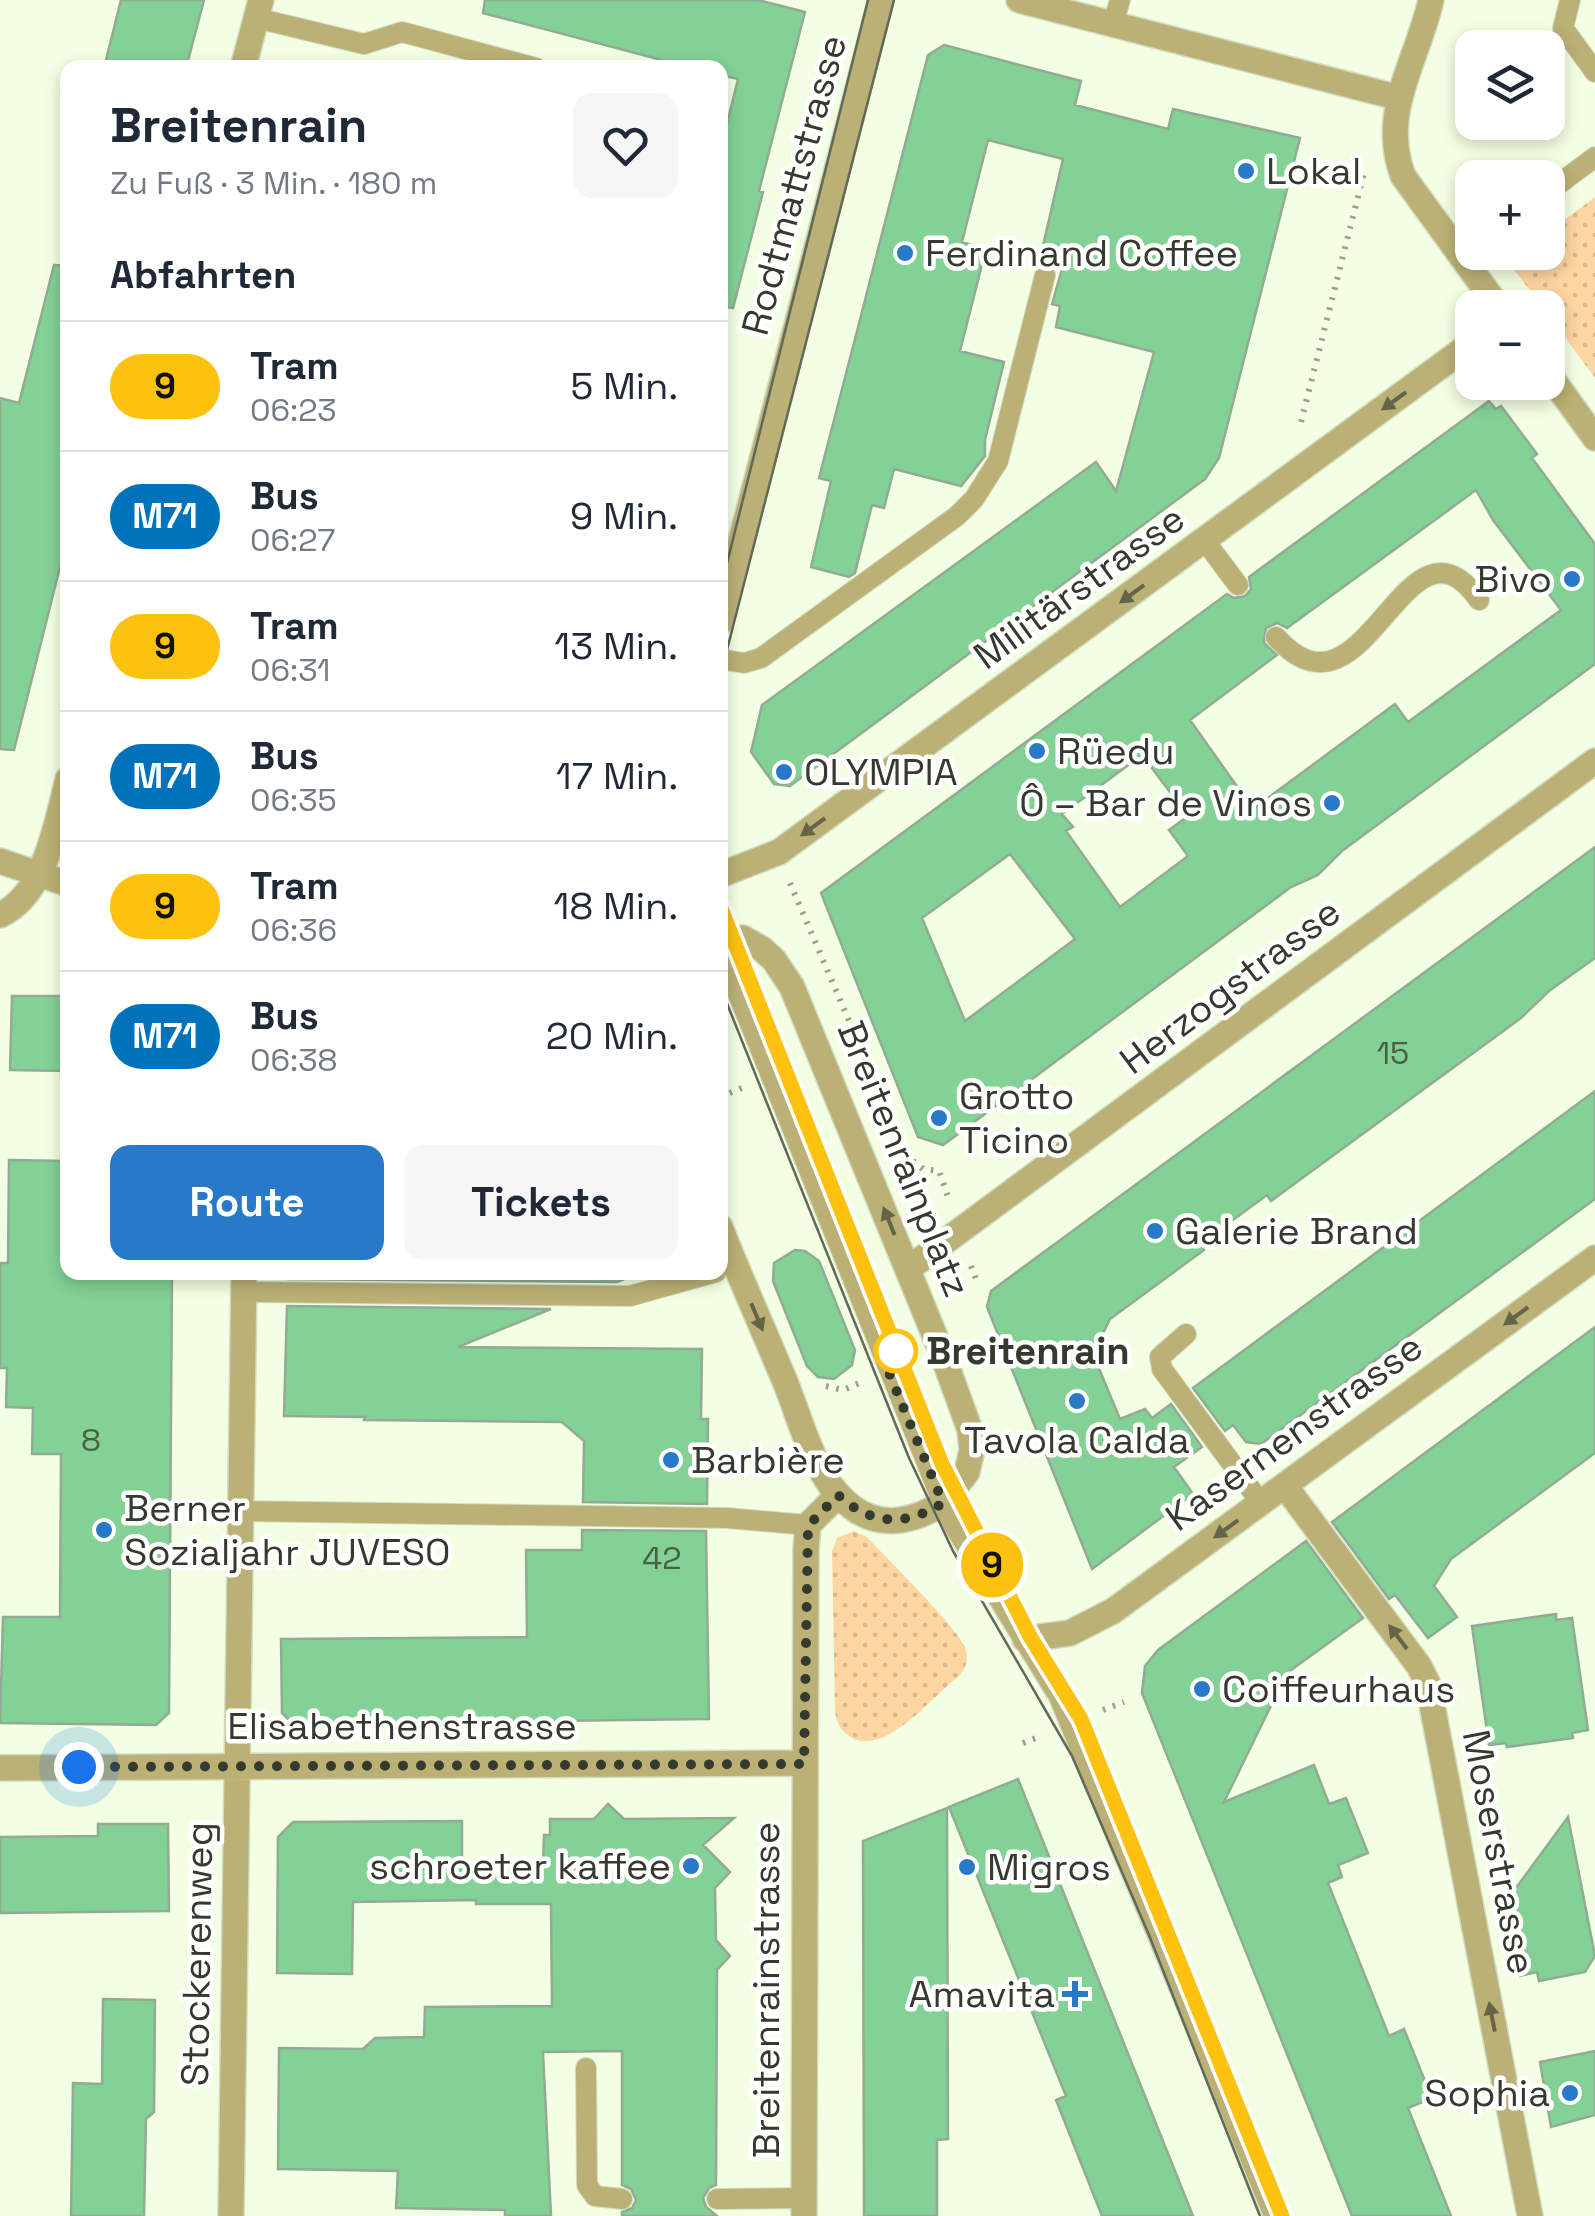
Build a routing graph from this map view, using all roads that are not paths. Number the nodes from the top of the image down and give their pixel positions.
1 (881, 0) edge
2 (1019, 0) edge
3 (1431, 0) edge
4 (1570, 0) edge
5 (258, 9) edge
6 (1117, 12) edge
7 (245, 60) edge
8 (506, 60) edge
9 (1595, 72) edge
10 (1400, 98) junction
11 (1595, 157) edge
12 (1565, 179) edge
13 (1455, 238) edge
14 (1045, 274) dead end
15 (1455, 356) edge
16 (1565, 397) edge
17 (1595, 438) edge
18 (1205, 541) junction
19 (1238, 586) dead end
20 (728, 591) edge
21 (1479, 600) dead end
22 (1276, 636) dead end
23 (728, 660) edge
24 (1595, 761) edge
25 (60, 804) edge
26 (0, 861) edge
27 (728, 872) edge
28 (37, 874) junction
29 (60, 881) edge
30 (0, 915) edge
31 (728, 938) edge
32 (728, 969) edge
33 (1595, 1258) edge
34 (908, 1269) junction
35 (728, 1278) edge
36 (688, 1280) edge
37 (244, 1282) edge
38 (1186, 1334) dead end
39 (1285, 1486) junction
40 (838, 1495) junction
41 (943, 1503) junction
42 (1261, 1503) junction
43 (240, 1511) junction
44 (808, 1526) junction
45 (1026, 1639) junction
46 (238, 1764) junction
47 (804, 1764) junction
48 (0, 1768) edge
49 (586, 2068) dead end
50 (622, 2199) dead end
51 (717, 2199) dead end
52 (804, 2207) edge
53 (231, 2216) edge
54 (1277, 2216) edge
55 (1530, 2216) edge

1 - 20 street, Rodtmattstrasse
2 - 6 street
3 - 10 street
4 - 9 lane
5 - 7 street
5 - 8 lane
6 - 10 street
10 - 13 street
11 - 12 lane
14 - 23 lane
15 -> 18 street, Militärstrasse
16 - 17 street
18 - 19 lane
18 -> 27 street, Militärstrasse
21 - 22 lane
24 - 34 street, Herzogstrasse
25 - 28 street
26 - 28 street
28 - 29 street
28 - 30 street
34 -> 31 street, Breitenrainplatz
32 - 41 lane
33 -> 39 street, Kasernenstrasse
34 - 41 street, Breitenrainplatz
35 -> 40 street
36 - 37 lane
37 - 43 street, Stockerenweg
38 - 42 lane
39 - 42 street, Kasernenstrasse
55 -> 39 street, Moserstrasse
40 - 41 street
40 - 44 street
41 - 45 street
42 -> 45 street, Kasernenstrasse
43 - 44 lane
43 - 46 street, Stockerenweg
44 - 47 street
45 - 54 street
46 - 47 street, Elisabethenstrasse
46 - 48 street, Elisabethenstrasse
46 - 53 street, Stockerenweg
47 - 52 street, Breitenrainstrasse
49 - 50 lane
51 - 52 lane

